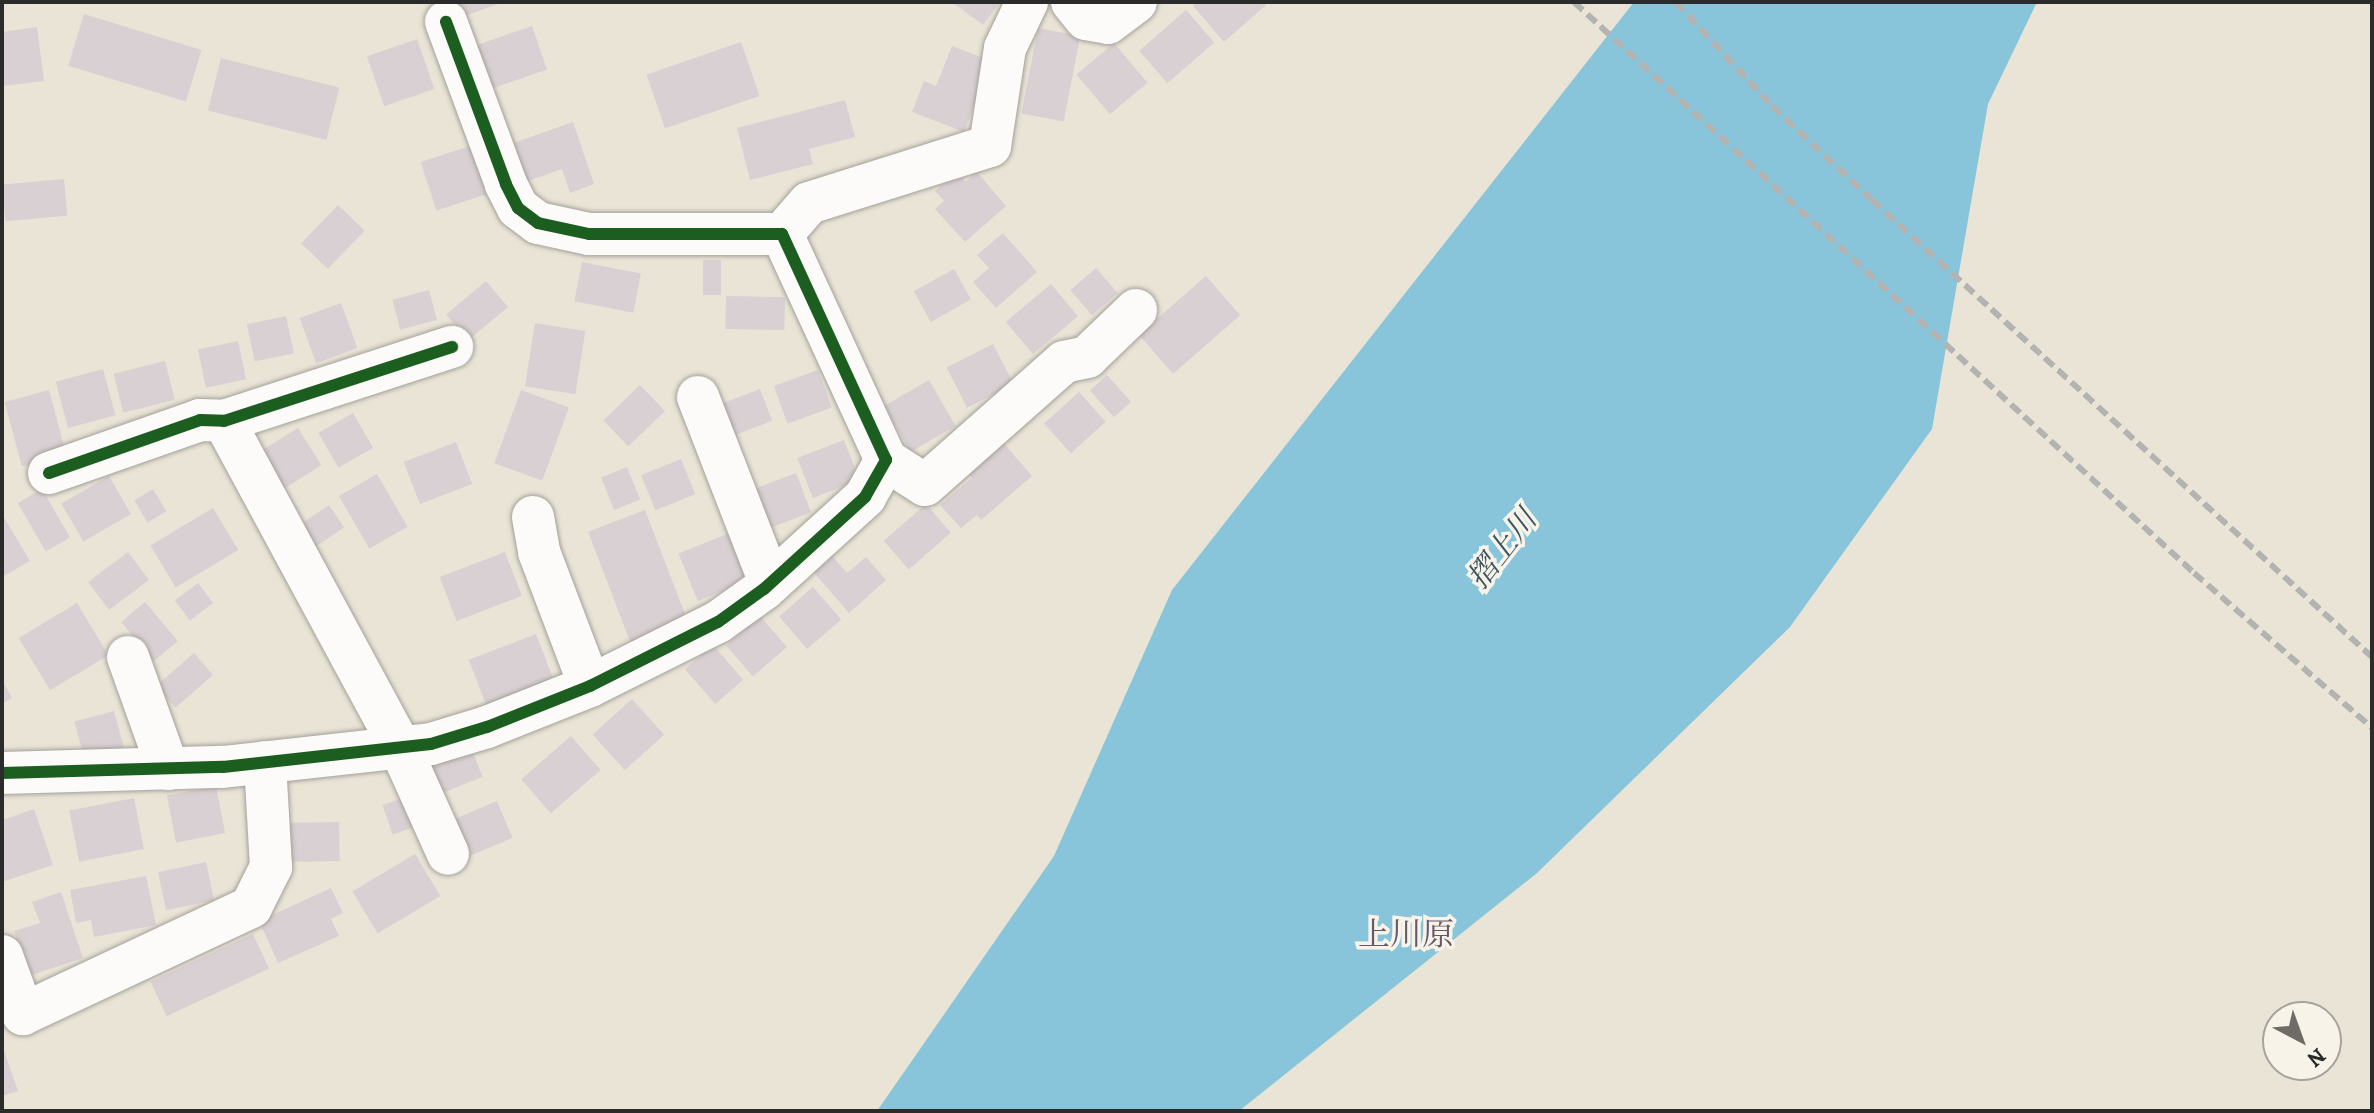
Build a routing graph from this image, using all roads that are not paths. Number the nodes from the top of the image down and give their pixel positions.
1 (1027, 2) edge
2 (1072, 2) edge
3 (1136, 2) edge
4 (446, 22) dead end
5 (782, 234) junction
6 (1136, 310) dead end
7 (452, 347) dead end
8 (698, 397) dead end
9 (224, 421) junction
10 (886, 460) junction
11 (49, 473) dead end
12 (533, 517) dead end
13 (770, 583) junction
14 (128, 657) dead end
15 (590, 686) junction
16 (400, 747) junction
17 (265, 762) junction
18 (168, 769) junction
19 (2, 773) edge
20 (448, 854) dead end
21 (2, 956) edge
22 (10, 1002) edge

1 - 5 street
2 - 3 street
4 - 5 street
5 - 10 street
6 - 10 street
7 - 9 street
8 - 13 street
9 - 11 street
9 - 16 street
10 - 13 street
12 - 15 street
13 - 15 street
14 - 18 street
15 - 16 street
16 - 17 street
16 - 20 street
17 - 18 street
17 - 22 street
18 - 19 street
21 - 22 street

